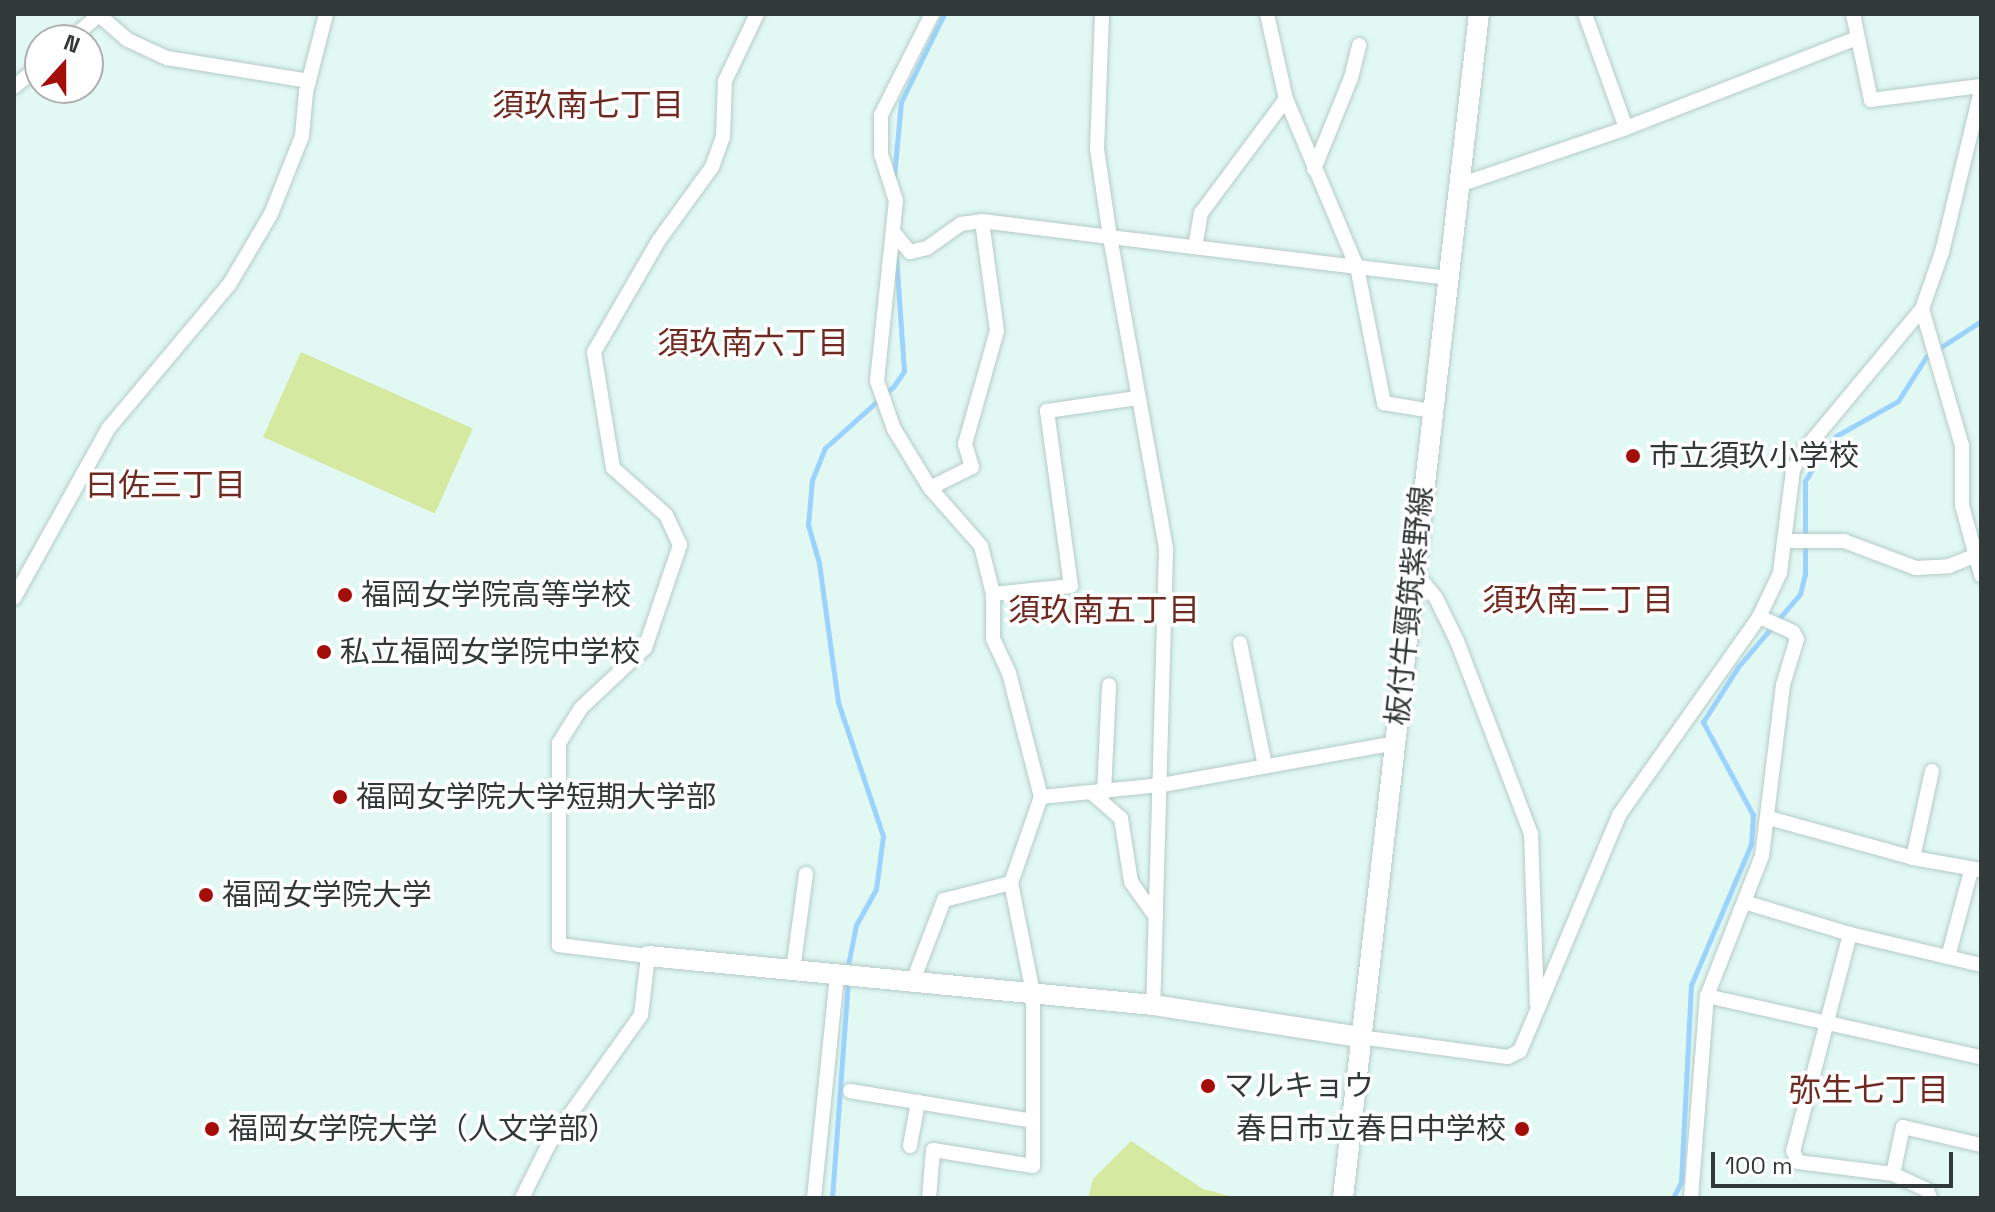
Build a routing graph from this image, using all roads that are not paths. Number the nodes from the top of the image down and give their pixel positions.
1 (100, 14) edge
2 (326, 14) edge
3 (757, 14) edge
4 (932, 14) edge
5 (1102, 14) edge
6 (1267, 14) edge
7 (1479, 14) edge
8 (1585, 14) edge
9 (1853, 14) edge
10 (1857, 38) junction
11 (1359, 45) dead end
12 (309, 81) junction
13 (1981, 88) edge
14 (1286, 99) junction
15 (1626, 128) junction
16 (1314, 169) junction
17 (1459, 185) junction
18 (982, 221) junction
19 (894, 233) junction
20 (1110, 237) junction
21 (1195, 247) junction
22 (1357, 267) junction
23 (1448, 278) junction
24 (1922, 309) junction
25 (1137, 398) junction
26 (1432, 411) junction
27 (930, 488) junction
28 (1787, 541) junction
29 (1980, 554) edge
30 (1414, 571) junction
31 (1981, 575) edge
32 (993, 594) junction
33 (14, 596) edge
34 (1765, 619) junction
35 (1240, 643) dead end
36 (1109, 685) dead end
37 (1395, 743) junction
38 (1265, 766) junction
39 (1932, 771) dead end
40 (1162, 785) junction
41 (1098, 794) junction
42 (1041, 797) junction
43 (1769, 818) junction
44 (1913, 858) junction
45 (1976, 870) edge
46 (806, 874) dead end
47 (1011, 883) junction
48 (1744, 902) junction
49 (1156, 917) junction
50 (1850, 934) junction
51 (648, 956) junction
52 (1948, 957) junction
53 (1981, 965) edge
54 (793, 970) junction
55 (837, 974) junction
56 (913, 981) junction
57 (1033, 993) junction
58 (1707, 996) junction
59 (1153, 1005) junction
60 (1537, 1008) junction
61 (1825, 1021) junction
62 (1360, 1037) junction
63 (1981, 1057) edge
64 (850, 1091) dead end
65 (918, 1102) junction
66 (1033, 1121) junction
67 (1981, 1145) edge
68 (910, 1146) dead end
69 (1893, 1174) junction
70 (522, 1198) edge
71 (814, 1198) edge
72 (929, 1198) edge
73 (1343, 1198) edge
74 (1691, 1198) edge
75 (1930, 1198) edge

1 - 12 street
2 - 12 street
3 - 51 street
4 - 19 street
5 - 20 street
6 - 14 street
7 - 17 main road, 板付牛頸筑紫野線
8 - 15 street
9 - 10 street
10 - 13 street
10 - 15 street
11 - 16 street
12 - 33 street
13 - 24 street
14 - 16 street
14 - 21 street
15 - 17 street
16 - 22 street
17 - 23 main road, 板付牛頸筑紫野線
18 - 19 street
18 - 20 street
18 - 27 street
19 - 27 street
20 - 21 street
20 - 25 street
21 - 22 street
22 - 23 street
22 - 26 street
23 - 26 main road, 板付牛頸筑紫野線
24 - 28 street
24 - 29 street
25 - 32 street
25 - 40 street
26 - 30 main road, 板付牛頸筑紫野線
27 - 32 street
28 - 29 street
28 - 34 street
29 - 31 street
30 - 37 main road, 板付牛頸筑紫野線
30 - 60 street
32 - 42 street
34 - 43 street
34 - 60 street
35 - 38 street
36 - 41 street
37 - 38 street
37 - 62 main road, 板付牛頸筑紫野線
38 - 40 street
39 - 44 street
40 - 41 street
40 - 49 street
41 - 42 street
41 - 49 street
42 - 47 street
43 - 44 street
43 - 48 street
44 - 45 street
45 - 52 street
46 - 54 street
47 - 56 street
47 - 57 street
48 - 50 street
48 - 58 street
49 - 59 street
50 - 52 street
50 - 61 street
51 - 54 main road
51 - 70 street
52 - 53 street
54 - 55 main road
55 - 56 main road
55 - 71 street
56 - 57 main road
57 - 59 main road
57 - 66 street
58 - 61 street
58 - 74 street
59 - 62 main road
60 - 62 street
61 - 63 street
61 - 69 street
62 - 73 main road, 板付牛頸筑紫野線
64 - 65 street
65 - 66 street
65 - 68 street
66 - 72 street
67 - 69 street
69 - 75 street

